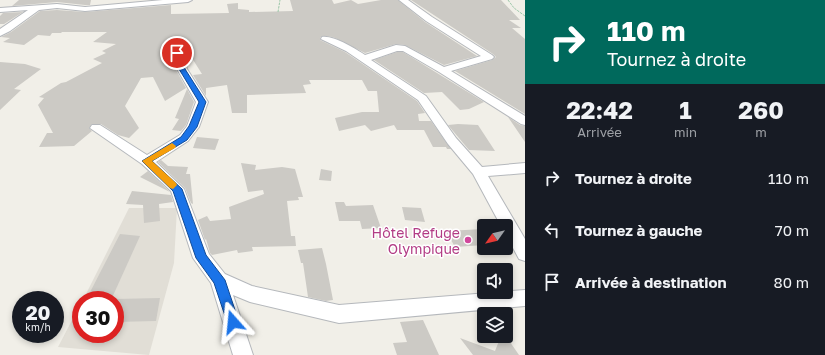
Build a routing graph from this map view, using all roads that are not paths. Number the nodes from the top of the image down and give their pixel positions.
1 (188, 0) edge
2 (403, 0) edge
3 (34, 5) edge
4 (0, 10) edge
5 (0, 33) edge
6 (325, 39) dead end
7 (177, 53) dead end
8 (364, 59) junction
9 (443, 70) junction
10 (525, 121) edge
11 (96, 128) dead end
12 (147, 161) junction
13 (525, 168) edge
14 (479, 172) junction
15 (525, 254) edge
16 (220, 280) junction
17 (525, 298) edge
18 (243, 355) edge

1 - 3 street
2 - 9 street
3 - 4 street
3 - 5 street
6 - 8 street
7 - 12 street
8 - 9 street
8 - 14 street
9 - 10 street
11 - 12 street
12 - 16 street
13 - 14 street
14 - 15 street
16 - 17 street
16 - 18 street

